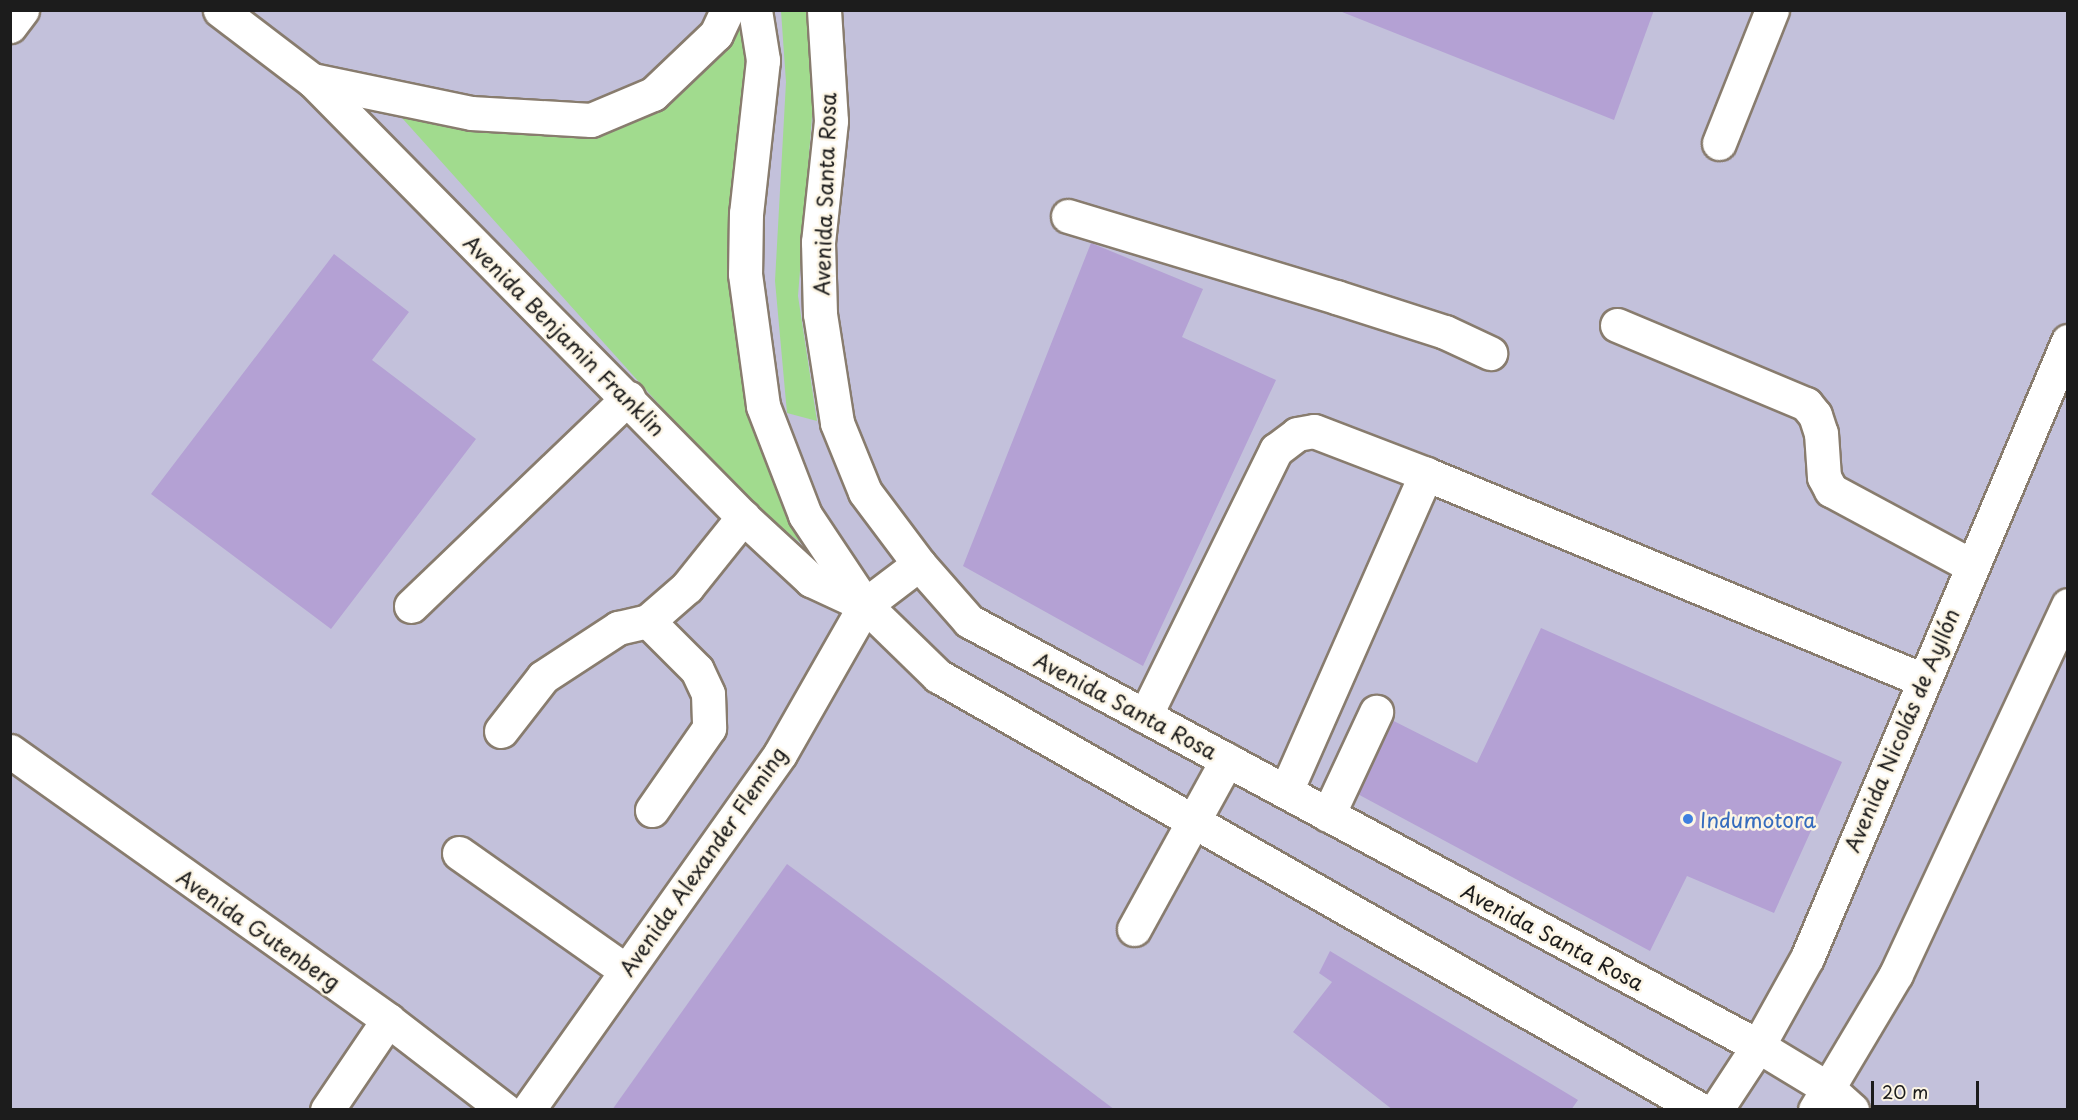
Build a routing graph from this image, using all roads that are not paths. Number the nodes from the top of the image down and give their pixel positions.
1 (22, 10) edge
2 (220, 10) edge
3 (727, 10) edge
4 (755, 10) edge
5 (824, 10) edge
6 (1772, 10) edge
7 (10, 26) edge
8 (312, 80) junction
9 (1719, 144) dead end
10 (1068, 216) dead end
11 (1617, 325) dead end
12 (2067, 341) edge
13 (1490, 353) dead end
14 (628, 398) junction
15 (1426, 474) junction
16 (743, 517) junction
17 (919, 564) junction
18 (1970, 565) junction
19 (865, 605) junction
20 (2067, 605) edge
21 (411, 606) dead end
22 (648, 621) junction
23 (1923, 680) junction
24 (1376, 712) dead end
25 (1145, 716) junction
26 (501, 731) dead end
27 (10, 752) edge
28 (1227, 760) junction
29 (1286, 791) junction
30 (652, 810) dead end
31 (1328, 815) junction
32 (1191, 820) junction
33 (459, 853) dead end
34 (1134, 929) dead end
35 (625, 970) junction
36 (388, 1020) junction
37 (1758, 1046) junction
38 (1832, 1103) edge
39 (327, 1110) edge
40 (505, 1110) edge
41 (528, 1110) edge
42 (1701, 1110) edge
43 (1716, 1110) edge

1 - 7 main road
2 - 8 main road, Avenida Benjamin Franklin
3 - 8 main road
4 - 19 main road
5 - 17 main road, Avenida Santa Rosa
6 - 9 main road
8 - 14 main road, Avenida Benjamin Franklin
10 - 13 main road
11 - 18 main road
12 - 18 main road, Avenida Nicolás de Ayllón
14 - 16 main road, Avenida Benjamin Franklin
14 - 21 main road
15 - 23 main road
15 - 25 main road
15 - 29 main road
16 - 19 main road, Avenida Benjamin Franklin
16 - 22 main road
17 - 19 main road
17 - 25 main road, Avenida Santa Rosa
18 - 23 main road, Avenida Nicolás de Ayllón
19 - 32 main road
19 - 35 main road, Avenida Alexander Fleming
20 - 38 main road
22 - 26 main road
22 - 30 main road
23 - 37 main road, Avenida Nicolás de Ayllón
24 - 31 main road
25 - 28 main road, Avenida Santa Rosa
27 - 36 main road, Avenida Gutenberg
28 - 29 main road, Avenida Santa Rosa
28 - 32 main road
29 - 31 main road, Avenida Santa Rosa
31 - 37 main road, Avenida Santa Rosa
32 - 34 main road
32 - 42 main road
33 - 35 main road
35 - 41 main road, Avenida Alexander Fleming
36 - 39 main road
36 - 40 main road, Avenida Gutenberg
37 - 38 main road, Avenida Santa Rosa
37 - 43 main road, Avenida Nicolás de Ayllón

